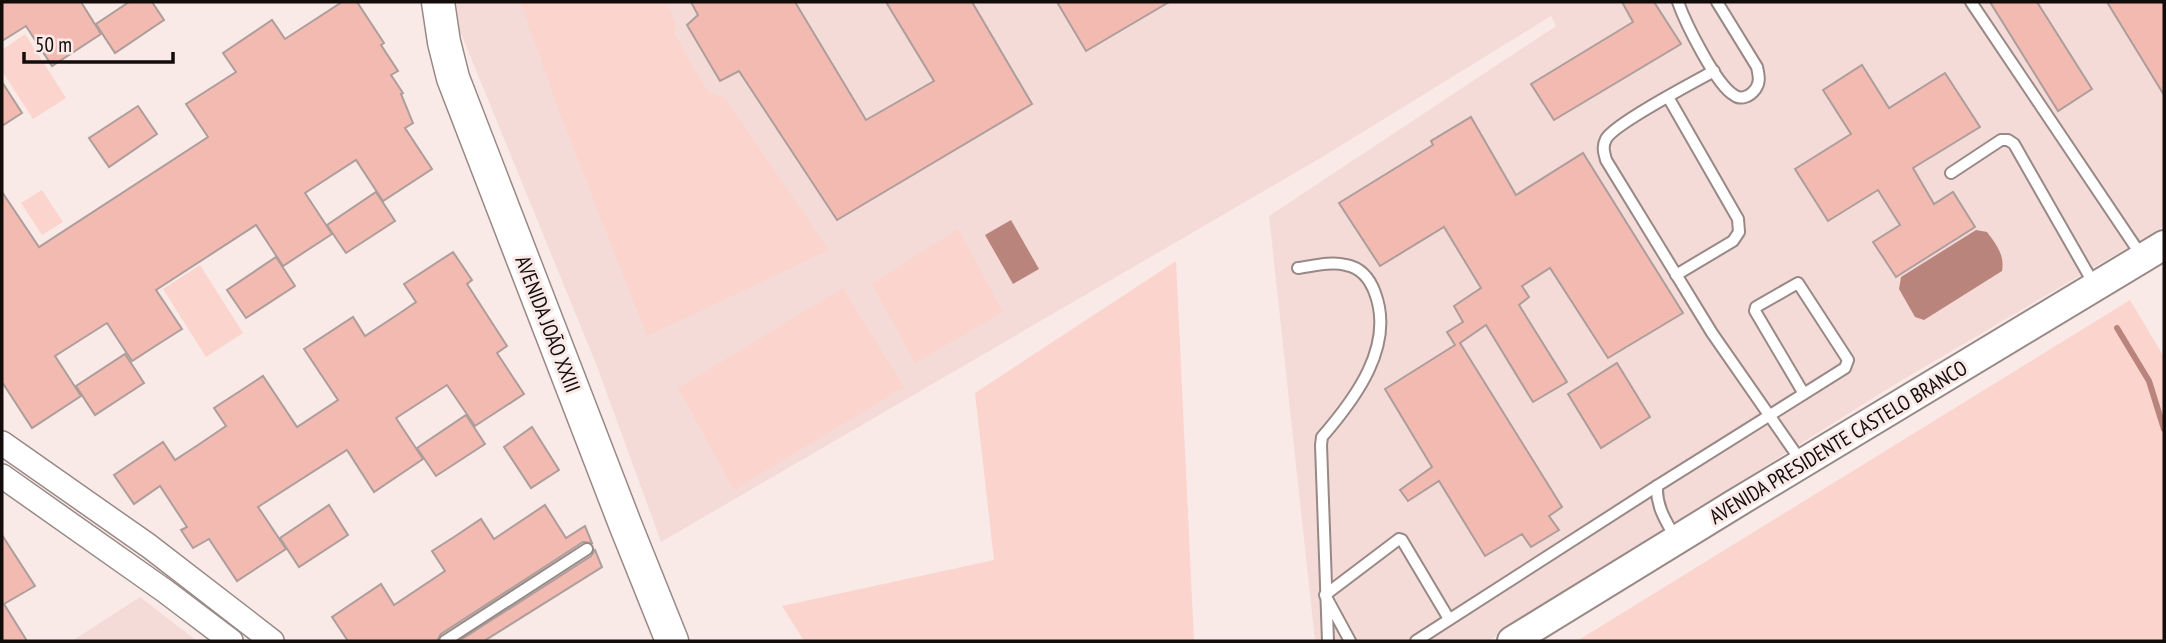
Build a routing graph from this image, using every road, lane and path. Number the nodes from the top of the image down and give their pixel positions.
1 (438, 2) edge
2 (1678, 2) edge
3 (1717, 2) edge
4 (1971, 2) edge
5 (1714, 71) junction
6 (1668, 97) junction
7 (1951, 173) dead end
8 (2153, 251) edge
9 (1298, 268) dead end
10 (1676, 275) junction
11 (2095, 286) junction
12 (1804, 394) junction
13 (1770, 416) junction
14 (2, 443) edge
15 (1803, 464) junction
16 (2, 476) edge
17 (1657, 486) junction
18 (1676, 540) junction
19 (587, 549) dead end
20 (1325, 595) junction
21 (1450, 620) junction
22 (231, 641) edge
23 (272, 641) edge
24 (445, 641) edge
25 (672, 641) edge
26 (1328, 641) edge
27 (1350, 641) edge
28 (1416, 641) edge
29 (1513, 641) edge

1 - 25 main road, AVENIDA JOÃO XXIII
2 - 5 lane
3 - 5 lane
4 - 8 lane
5 - 6 lane
6 - 10 lane
6 - 10 lane
7 - 11 lane
8 - 11 street, AVENIDA PRESIDENTE CASTELO BRANCO
9 - 20 lane
10 - 13 lane
11 - 15 street, AVENIDA PRESIDENTE CASTELO BRANCO
12 - 12 lane
12 - 13 lane
13 - 15 lane
13 - 17 lane
14 - 23 street
15 - 18 street, AVENIDA PRESIDENTE CASTELO BRANCO
16 - 22 street
17 - 18 lane
17 - 21 lane
18 - 29 street, AVENIDA PRESIDENTE CASTELO BRANCO
19 - 24 lane
20 - 21 lane
20 - 26 lane
20 - 27 lane
21 - 28 lane

